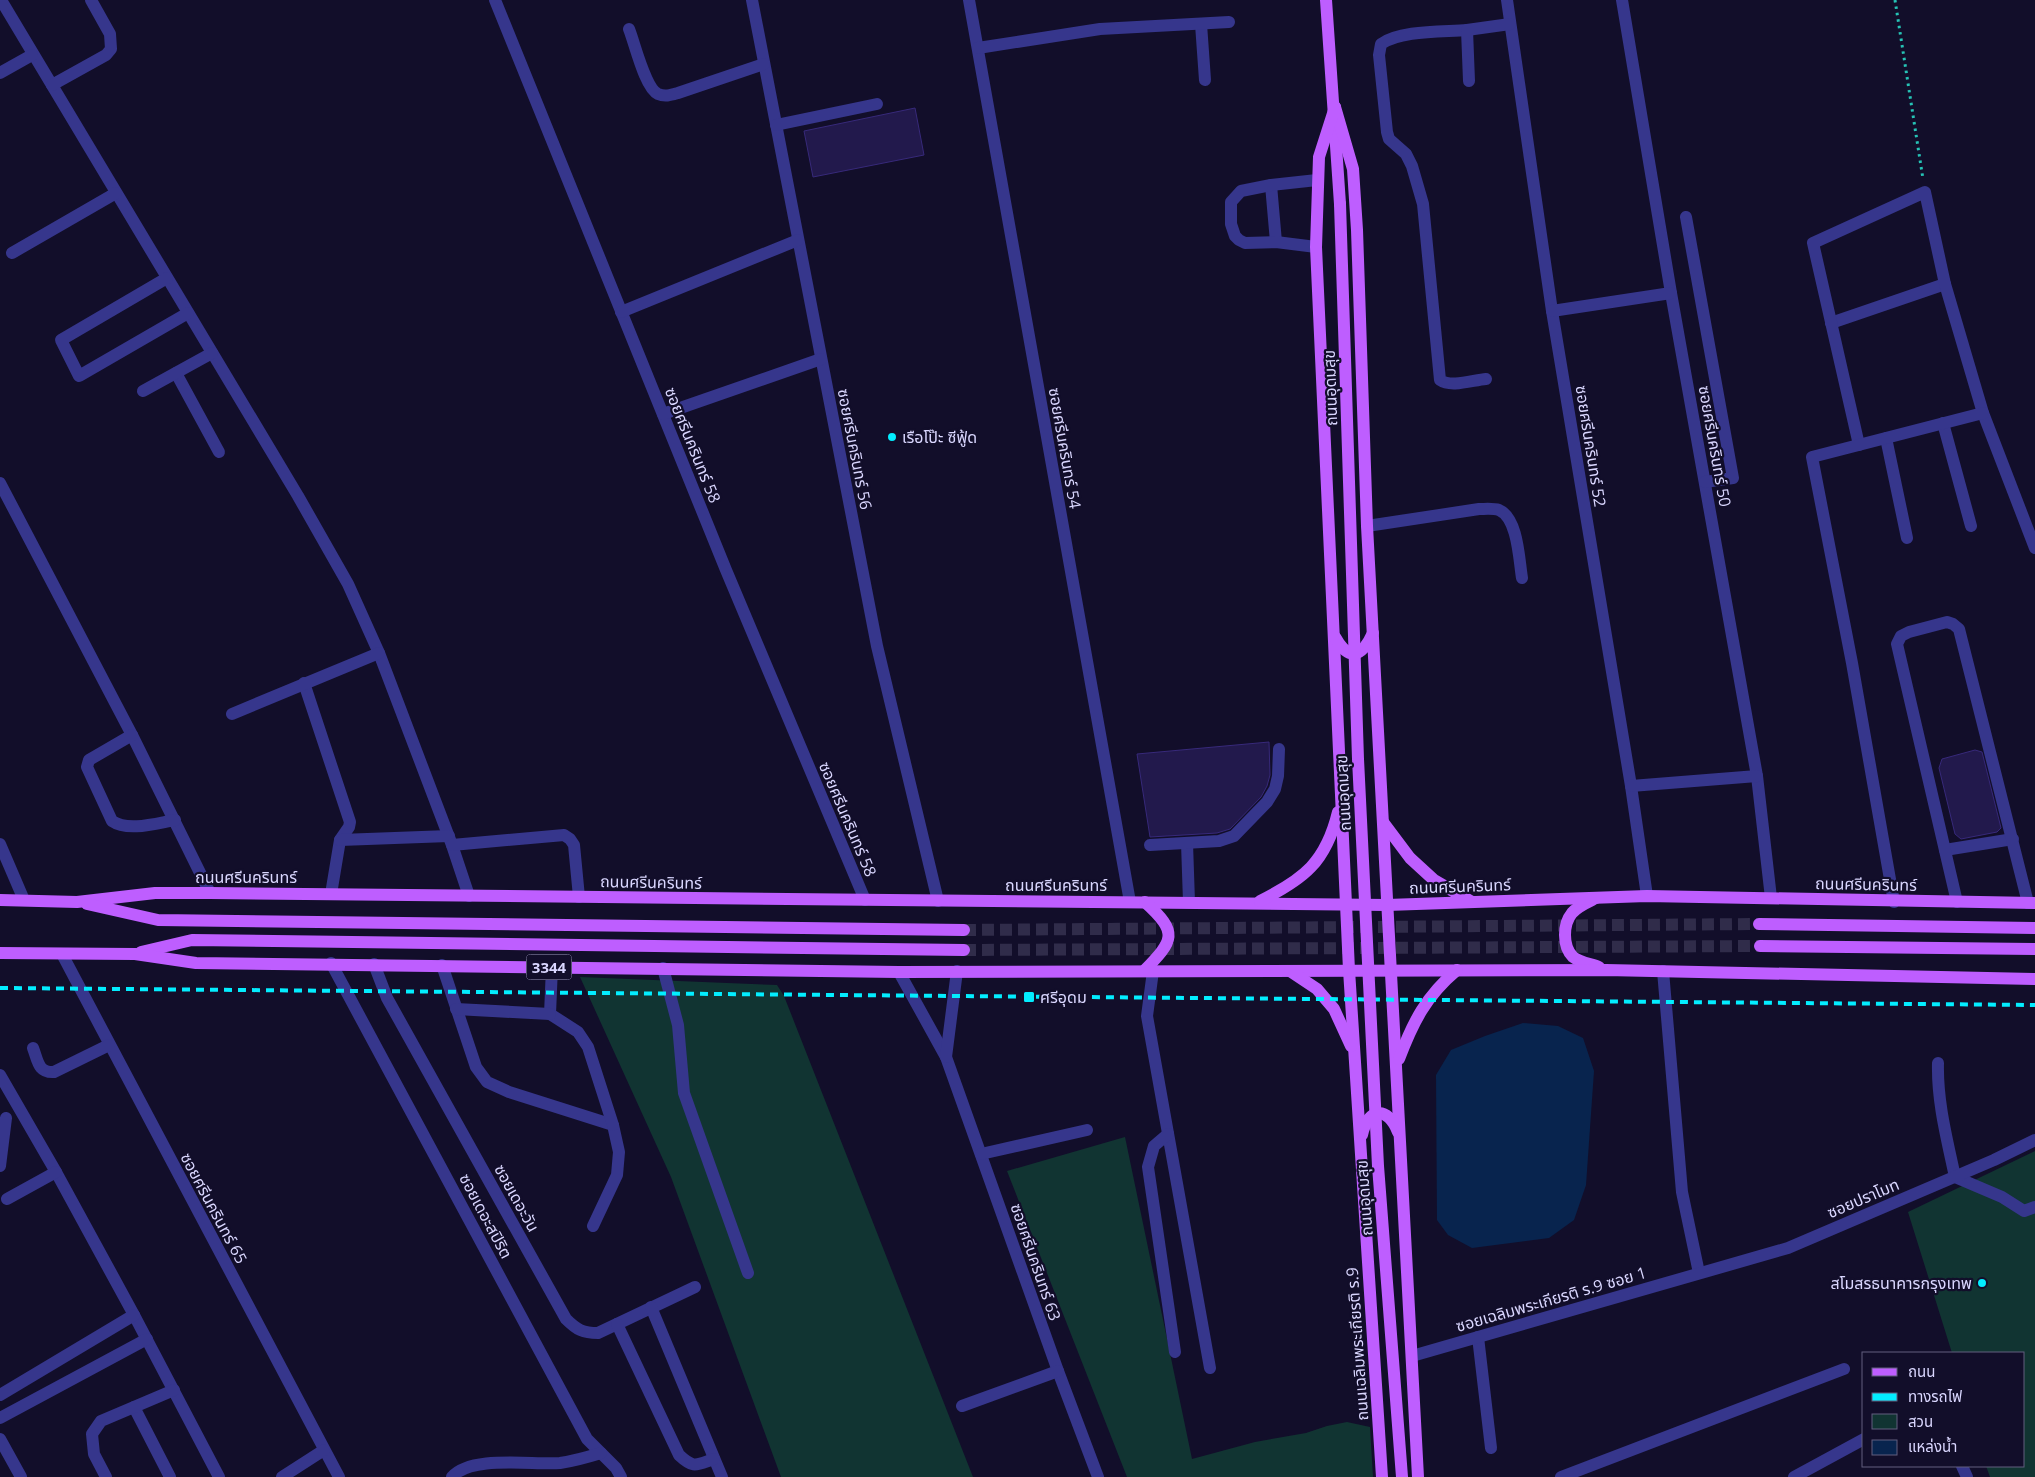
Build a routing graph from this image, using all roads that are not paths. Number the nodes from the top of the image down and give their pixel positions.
1 (1, 0) edge
2 (91, 0) edge
3 (495, 0) edge
4 (752, 0) edge
5 (969, 0) edge
6 (1326, 0) edge
7 (1507, 0) edge
8 (1622, 0) edge
9 (1229, 22) dead end
10 (1201, 24) junction
11 (1510, 24) junction
12 (629, 29) dead end
13 (1467, 30) junction
14 (978, 48) junction
15 (32, 54) junction
16 (764, 64) junction
17 (0, 73) edge
18 (1205, 80) dead end
19 (1469, 81) dead end
20 (52, 86) junction
21 (877, 104) dead end
22 (1335, 107) junction
23 (776, 125) junction
24 (1317, 180) junction
25 (1271, 185) junction
26 (116, 193) junction
27 (1686, 217) dead end
28 (798, 240) junction
29 (1276, 242) junction
30 (1316, 247) junction
31 (12, 252) dead end
32 (167, 278) junction
33 (1945, 284) junction
34 (1671, 293) junction
35 (1552, 311) junction
36 (621, 312) junction
37 (188, 313) junction
38 (1831, 323) junction
39 (212, 353) junction
40 (822, 359) junction
41 (176, 373) junction
42 (1486, 378) dead end
43 (143, 391) dead end
44 (1983, 413) junction
45 (663, 414) junction
46 (1944, 423) junction
47 (1886, 438) junction
48 (1858, 445) junction
49 (219, 452) dead end
50 (1705, 482) junction
51 (0, 484) edge
52 (1367, 526) junction
53 (1971, 526) dead end
54 (1907, 538) dead end
55 (2035, 548) edge
56 (1522, 578) dead end
57 (1334, 634) junction
58 (1373, 634) junction
59 (379, 653) junction
60 (304, 684) junction
61 (232, 714) dead end
62 (132, 735) junction
63 (1279, 749) dead end
64 (1757, 776) junction
65 (1631, 786) junction
66 (1341, 797) junction
67 (175, 820) junction
68 (1382, 822) junction
69 (2013, 839) junction
70 (340, 840) junction
71 (450, 840) junction
72 (1187, 843) junction
73 (0, 844) edge
74 (1150, 845) dead end
75 (1945, 850) junction
76 (210, 893) junction
77 (331, 894) junction
78 (469, 896) junction
79 (1647, 896) junction
80 (579, 897) junction
81 (1598, 897) junction
82 (1771, 898) junction
83 (0, 900) edge
84 (24, 900) junction
85 (865, 900) junction
86 (77, 902) junction
87 (938, 902) junction
88 (1130, 902) junction
89 (1145, 902) junction
90 (1189, 902) junction
91 (1258, 902) junction
92 (1472, 902) junction
93 (1894, 902) junction
94 (1956, 902) junction
95 (2032, 903) edge
96 (1346, 904) junction
97 (1387, 904) junction
98 (1759, 924) tunnel mouth
99 (2035, 928) edge
100 (964, 930) tunnel mouth
101 (1760, 946) tunnel mouth
102 (2035, 949) edge
103 (964, 950) tunnel mouth
104 (0, 953) edge
105 (62, 954) junction
106 (135, 954) junction
107 (332, 963) junction
108 (374, 964) junction
109 (442, 966) junction
110 (552, 967) junction
111 (662, 968) junction
112 (1392, 969) junction
113 (1349, 970) junction
114 (1457, 970) junction
115 (1606, 970) junction
116 (957, 971) junction
117 (1148, 971) junction
118 (1290, 971) junction
119 (1663, 971) junction
120 (899, 972) junction
121 (2035, 979) edge
122 (456, 1009) junction
123 (550, 1014) junction
124 (109, 1045) junction
125 (33, 1048) dead end
126 (1354, 1053) junction
127 (946, 1057) junction
128 (1938, 1063) dead end
129 (1397, 1064) junction
130 (0, 1075) edge
131 (20, 1110) junction
132 (3, 1120) edge
133 (613, 1125) junction
134 (1087, 1130) dead end
135 (1168, 1134) junction
136 (1400, 1139) junction
137 (2035, 1140) edge
138 (1360, 1142) junction
139 (981, 1154) junction
140 (0, 1166) edge
141 (56, 1172) junction
142 (1955, 1177) junction
143 (7, 1199) dead end
144 (2035, 1207) edge
145 (593, 1226) dead end
146 (1699, 1273) junction
147 (748, 1274) dead end
148 (695, 1286) dead end
149 (651, 1307) junction
150 (134, 1316) junction
151 (617, 1324) junction
152 (1478, 1337) junction
153 (147, 1339) junction
154 (1175, 1352) dead end
155 (1412, 1356) junction
156 (1210, 1368) dead end
157 (1844, 1369) dead end
158 (1058, 1371) junction
159 (174, 1390) junction
160 (0, 1395) edge
161 (962, 1406) dead end
162 (134, 1407) junction
163 (0, 1418) edge
164 (0, 1439) edge
165 (1862, 1440) edge
166 (1491, 1448) dead end
167 (324, 1450) junction
168 (601, 1453) junction
169 (714, 1459) junction
170 (21, 1477) edge
171 (106, 1477) edge
172 (170, 1477) edge
173 (219, 1477) edge
174 (282, 1477) edge
175 (339, 1477) edge
176 (452, 1477) edge
177 (620, 1477) edge
178 (722, 1477) edge
179 (1098, 1477) edge
180 (1382, 1477) edge
181 (1402, 1477) edge
182 (1418, 1477) edge
183 (1561, 1477) edge
184 (1794, 1477) edge

1 - 15 street
2 - 20 street
3 - 36 street, ซอยศรีนครินทร์ 58
4 - 16 street, ซอยศรีนครินทร์ 56
5 - 14 street, ซอยศรีนครินทร์ 54
6 - 22 main road, ถนนอุดมสุข
7 - 11 street, ซอยศรีนครินทร์ 52
8 - 34 street, ซอยศรีนครินทร์ 50
9 - 10 street
10 - 14 street
10 - 18 street
11 - 13 street
11 - 35 street, ซอยศรีนครินทร์ 52
12 - 16 street
13 - 19 street
13 - 42 street
14 - 88 street, ซอยศรีนครินทร์ 54
15 - 17 street
15 - 20 street
16 - 23 street, ซอยศรีนครินทร์ 56
20 - 26 street
21 - 23 street
22 - 24 main road, ถนนอุดมสุข
22 - 52 main road, ถนนอุดมสุข
22 - 181 main road, ถนนอุดมสุข, bridge
23 - 28 street, ซอยศรีนครินทร์ 56
24 - 25 street
24 - 30 main road, ถนนอุดมสุข
25 - 29 street
25 - 29 street
26 - 31 street
26 - 32 street
27 - 50 street
28 - 36 street
28 - 40 street, ซอยศรีนครินทร์ 56
29 - 30 street
30 - 57 main road, ถนนอุดมสุข
32 - 37 street
32 - 37 street
33 - 38 street
33 - 38 street
33 - 44 street
34 - 35 street
34 - 50 street, ซอยศรีนครินทร์ 50
35 - 65 street, ซอยศรีนครินทร์ 52
36 - 45 street, ซอยศรีนครินทร์ 58
37 - 39 street
38 - 48 street
39 - 41 street
39 - 59 street
40 - 45 street
40 - 87 street, ซอยศรีนครินทร์ 56
41 - 43 street
41 - 49 street
44 - 46 street
44 - 55 street
45 - 85 street, ซอยศรีนครินทร์ 58
46 - 47 street
46 - 53 street
47 - 48 street
47 - 54 street
48 - 93 street
50 - 64 street, ซอยศรีนครินทร์ 50
51 - 62 street
52 - 56 street
52 - 58 main road, ถนนอุดมสุข
57 - 58 main road
57 - 66 main road, ถนนอุดมสุข
58 - 68 main road, ถนนอุดมสุข
59 - 60 street
59 - 71 street
60 - 61 street
60 - 70 street
62 - 67 street
62 - 67 street
63 - 72 street
64 - 65 street
64 - 82 street, ซอยศรีนครินทร์ 50
65 - 79 street, ซอยศรีนครินทร์ 52
66 - 91 main road
66 - 96 main road, ถนนอุดมสุข
67 - 76 street
68 - 92 main road
68 - 97 main road, ถนนอุดมสุข
69 - 75 street
69 - 75 street
69 - 95 street
70 - 71 street
70 - 77 street
71 - 78 street
71 - 80 street
72 - 74 street
72 - 90 street
73 - 84 street
75 - 94 street
76 - 77 main road, ถนนศรีนครินทร์
76 - 86 main road, ถนนศรีนครินทร์
77 - 78 main road, ถนนศรีนครินทร์
78 - 80 main road, ถนนศรีนครินทร์
79 - 81 main road, ถนนศรีนครินทร์
79 - 82 main road, ถนนศรีนครินทร์
80 - 85 main road, ถนนศรีนครินทร์
81 - 92 main road, ถนนศรีนครินทร์
81 - 115 main road
82 - 93 main road, ถนนศรีนครินทร์
83 - 84 main road, ถนนศรีนครินทร์
84 - 86 main road, ถนนศรีนครินทร์
85 - 87 main road, ถนนศรีนครินทร์
86 - 100 main road, ถนนศรีนครินทร์
87 - 88 main road, ถนนศรีนครินทร์
88 - 89 main road, ถนนศรีนครินทร์
89 - 90 main road, ถนนศรีนครินทร์
89 - 117 main road
90 - 91 main road, ถนนศรีนครินทร์
91 - 96 main road, ถนนศรีนครินทร์
92 - 97 main road, ถนนศรีนครินทร์
93 - 94 main road, ถนนศรีนครินทร์
94 - 95 main road, ถนนศรีนครินทร์
96 - 97 main road, ถนนศรีนครินทร์
96 - 113 main road, ถนนอุดมสุข
97 - 112 main road, ถนนอุดมสุข
98 - 99 main road
101 - 102 main road
103 - 106 main road, 3344
104 - 105 main road, 3344
105 - 106 main road, 3344
105 - 124 street, ซอยศรีนครินทร์ 65
106 - 107 main road, 3344
107 - 108 main road, 3344
107 - 168 street, ซอยเดอะสปิริต
108 - 109 main road, 3344
108 - 151 street, ซอยเดอะวัน
109 - 110 main road, 3344
109 - 122 street
110 - 111 main road, 3344
110 - 123 street
111 - 120 main road, 3344
111 - 147 street
112 - 113 main road
112 - 114 main road
112 - 129 main road
113 - 118 main road
113 - 126 main road, ถนนเฉลิมพระเกียรติ ร.9
114 - 115 main road
114 - 129 main road
115 - 119 main road
116 - 117 main road, 3344
116 - 120 main road, 3344
116 - 127 street, ซอยศรีนครินทร์ 63
117 - 118 main road
117 - 135 street
118 - 126 main road
119 - 121 main road
119 - 146 street
120 - 127 street, ซอยศรีนครินทร์ 63
122 - 123 street
122 - 133 street
123 - 133 street
124 - 125 street
124 - 167 street, ซอยศรีนครินทร์ 65
126 - 138 main road, ถนนเฉลิมพระเกียรติ ร.9
127 - 139 street, ซอยศรีนครินทร์ 63
128 - 142 street
129 - 136 main road
130 - 131 street
131 - 132 street
131 - 141 street
132 - 140 street
133 - 145 street
134 - 139 street
135 - 154 street
135 - 156 street
136 - 138 main road
136 - 155 main road
137 - 142 street, ซอยปราโมท
138 - 180 main road, ถนนเฉลิมพระเกียรติ ร.9
139 - 158 street, ซอยศรีนครินทร์ 63
141 - 143 street
141 - 150 street
142 - 144 street
142 - 146 street, ซอยปราโมท
146 - 152 street, ซอยเฉลิมพระเกียรติ ร.9 ซอย 1
148 - 149 street, ซอยเดอะวัน
149 - 151 street, ซอยเดอะวัน
149 - 169 street
150 - 153 street
150 - 160 street
151 - 169 street
152 - 155 street, ซอยเฉลิมพระเกียรติ ร.9 ซอย 1
152 - 166 street
153 - 159 street
153 - 163 street
155 - 182 main road
157 - 183 street
158 - 161 street
158 - 179 street, ซอยศรีนครินทร์ 63
159 - 162 street
159 - 173 street
162 - 171 street
162 - 172 street
164 - 170 street
165 - 184 street
167 - 174 street
167 - 175 street, ซอยศรีนครินทร์ 65
168 - 176 street
168 - 177 street, ซอยเดอะสปิริต
169 - 178 street

